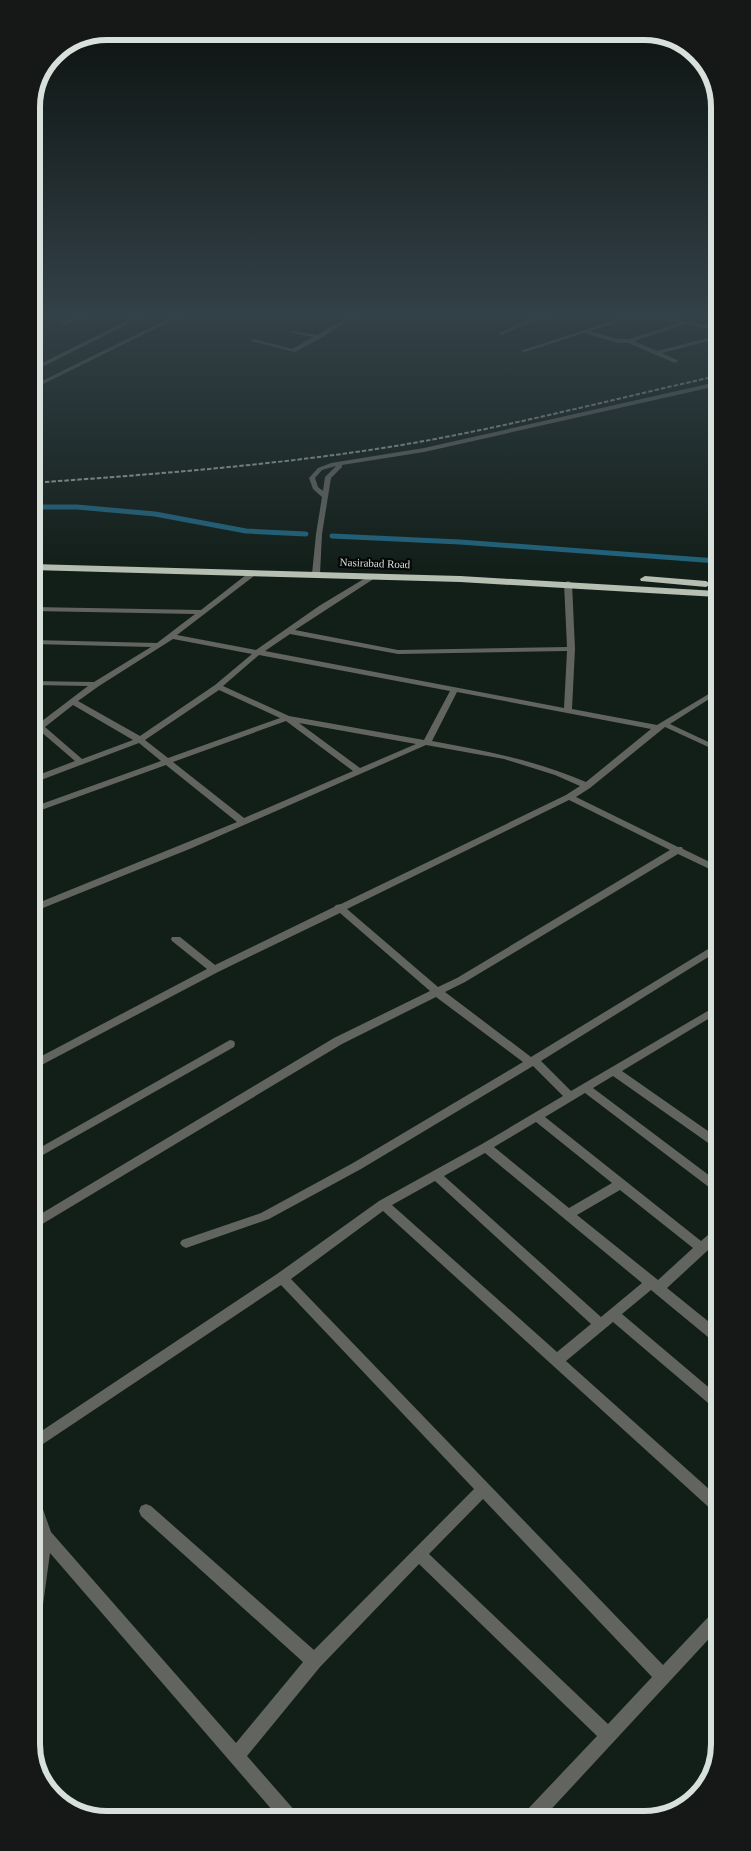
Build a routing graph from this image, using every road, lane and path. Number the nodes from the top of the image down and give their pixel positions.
1 (648, 399) edge
2 (345, 463) junction
3 (325, 496) junction
4 (40, 560) edge
5 (40, 567) edge
6 (317, 571) junction
7 (254, 572) junction
8 (372, 576) junction
9 (568, 583) junction
10 (711, 584) edge
11 (711, 594) edge
12 (40, 609) edge
13 (201, 612) junction
14 (290, 630) junction
15 (171, 636) junction
16 (40, 642) edge
17 (158, 646) junction
18 (571, 649) junction
19 (257, 653) junction
20 (40, 682) edge
21 (96, 684) junction
22 (218, 687) junction
23 (455, 689) junction
24 (711, 695) edge
25 (75, 702) junction
26 (568, 711) junction
27 (287, 718) junction
28 (40, 726) edge
29 (661, 726) junction
30 (40, 732) edge
31 (140, 740) junction
32 (428, 742) junction
33 (711, 747) edge
34 (80, 761) junction
35 (166, 761) junction
36 (360, 772) junction
37 (40, 777) edge
38 (587, 786) junction
39 (569, 796) junction
40 (40, 807) edge
41 (243, 822) junction
42 (679, 849) junction
43 (711, 866) edge
44 (40, 906) edge
45 (340, 907) junction
46 (176, 939) dead end
47 (711, 950) edge
48 (214, 970) junction
49 (437, 992) junction
50 (711, 1012) edge
51 (230, 1044) dead end
52 (40, 1061) edge
53 (533, 1062) junction
54 (614, 1071) junction
55 (586, 1088) junction
56 (571, 1097) junction
57 (537, 1117) junction
58 (711, 1139) edge
59 (486, 1147) junction
60 (40, 1153) edge
61 (436, 1175) junction
62 (711, 1183) edge
63 (621, 1184) junction
64 (383, 1204) junction
65 (568, 1214) junction
66 (40, 1220) edge
67 (711, 1239) edge
68 (186, 1243) dead end
69 (702, 1248) junction
70 (282, 1278) junction
71 (655, 1285) junction
72 (613, 1314) junction
73 (600, 1324) junction
74 (711, 1331) edge
75 (557, 1360) junction
76 (711, 1397) edge
77 (40, 1440) edge
78 (484, 1489) junction
79 (711, 1500) edge
80 (146, 1511) dead end
81 (40, 1537) edge
82 (419, 1554) junction
83 (711, 1626) edge
84 (314, 1661) junction
85 (663, 1677) junction
86 (607, 1734) junction
87 (236, 1756) junction
88 (284, 1811) edge
89 (537, 1811) edge

1 - 2 street
2 - 3 street
2 - 3 street
3 - 6 street
4 - 6 highway, Nasirabad Road
5 - 7 highway, Nasirabad Road
6 - 7 highway, Nasirabad Road
6 - 8 highway, Nasirabad Road
6 - 10 highway, Nasirabad Road
7 - 13 street
8 - 9 highway, Nasirabad Road
8 - 14 street
9 - 11 highway, Nasirabad Road
9 - 18 street
12 - 13 street
13 - 15 street
14 - 18 street
14 - 19 street
15 - 17 street
15 - 19 street
16 - 17 street
17 - 21 street
18 - 26 street
19 - 22 street
19 - 23 street
20 - 21 street
21 - 25 street
22 - 27 street
22 - 31 street
23 - 26 street
23 - 32 street
24 - 29 street
25 - 28 street
25 - 31 street
26 - 29 street
27 - 32 street
27 - 35 street
27 - 36 street
29 - 33 street
29 - 38 street
30 - 34 street
31 - 34 street
31 - 35 street
32 - 36 street
32 - 38 street
34 - 37 street
35 - 40 street
35 - 41 street
36 - 41 street
38 - 39 street
39 - 42 street
39 - 45 street
41 - 44 street
42 - 43 street
42 - 49 street
45 - 48 street
45 - 49 street
46 - 48 street
47 - 53 street
48 - 52 street
49 - 53 street
49 - 66 street
50 - 54 street
51 - 60 street
53 - 56 street
53 - 68 street
54 - 55 street
54 - 58 street
55 - 56 street
55 - 62 street
56 - 57 street
57 - 59 street
57 - 63 street
59 - 61 street
59 - 65 street
61 - 64 street
61 - 73 street
63 - 65 street
63 - 69 street
64 - 70 street
64 - 75 street
65 - 71 street
67 - 69 street
69 - 71 street
70 - 77 street
70 - 78 street
71 - 72 street
71 - 74 street
72 - 73 street
72 - 76 street
73 - 75 street
75 - 79 street
78 - 82 street
78 - 85 street
80 - 84 street
81 - 87 street
82 - 84 street
82 - 86 street
83 - 85 street
84 - 87 street
85 - 86 street
86 - 89 street
87 - 88 street

